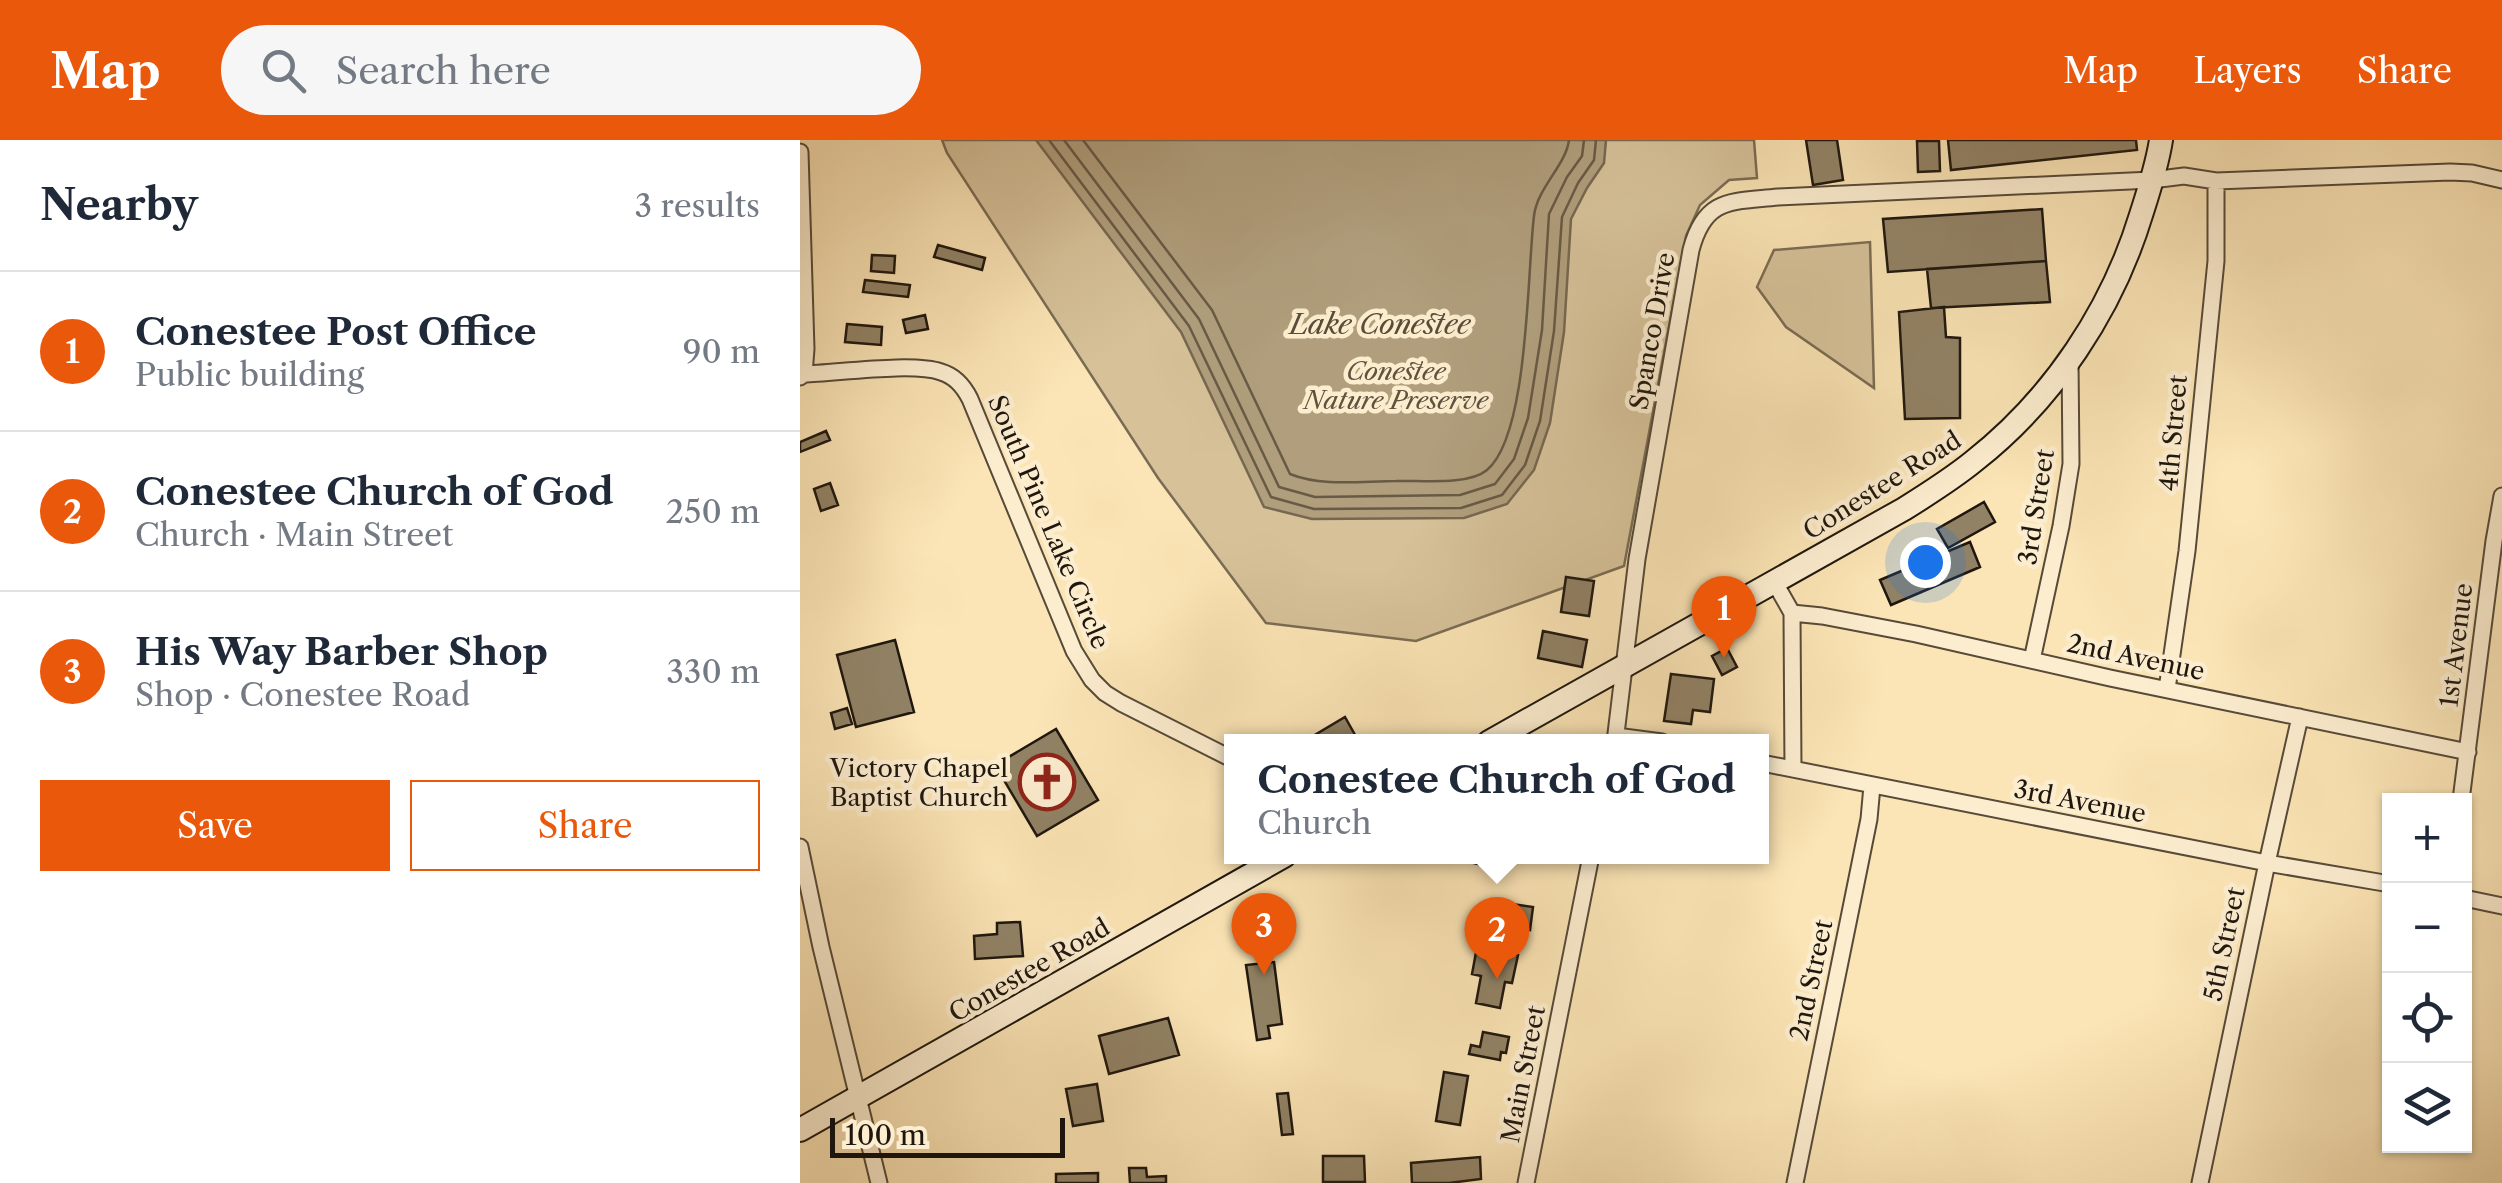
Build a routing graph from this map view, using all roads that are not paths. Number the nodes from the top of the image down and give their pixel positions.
1 (2160, 140) edge
2 (800, 152) edge
3 (2152, 180) junction
4 (2502, 180) edge
5 (2216, 181) junction
6 (2070, 360) junction
7 (802, 376) edge
8 (2502, 496) edge
9 (1775, 583) junction
10 (1792, 613) junction
11 (2032, 660) junction
12 (1625, 666) junction
13 (2167, 689) junction
14 (2300, 717) junction
15 (1503, 734) edge
16 (1617, 734) edge
17 (2468, 752) junction
18 (1224, 755) edge
19 (1769, 765) edge
20 (1794, 769) junction
21 (1872, 786) junction
22 (2461, 793) edge
23 (800, 847) edge
24 (2267, 862) junction
25 (1270, 864) edge
26 (1589, 864) edge
27 (2384, 883) edge
28 (2472, 900) edge
29 (2502, 906) edge
30 (807, 915) edge
31 (859, 1098) junction
32 (800, 1130) edge
33 (878, 1183) edge
34 (1526, 1183) edge
35 (1794, 1183) edge
36 (2200, 1183) edge

1 - 3 main road, Conestee Road
2 - 7 street
3 - 5 street
3 - 6 main road, Conestee Road
3 - 12 street, Spanco Drive
4 - 5 street
5 - 13 street, 4th Street
6 - 9 main road, Conestee Road
6 - 11 street, 3rd Street
7 - 18 street, South Pine Lake Circle
8 - 17 street, 1st Avenue
9 - 10 street
9 - 12 main road, Conestee Road
10 - 11 street, 2nd Avenue
10 - 20 street
11 - 13 street, 2nd Avenue
12 - 15 main road, Conestee Road
12 - 16 street
13 - 14 street, 2nd Avenue
14 - 17 street, 2nd Avenue
14 - 24 street, 5th Street
17 - 22 street, 1st Avenue
19 - 20 street, 3rd Avenue
20 - 21 street, 3rd Avenue
21 - 24 street, 3rd Avenue
21 - 35 street, 2nd Street
23 - 30 street
24 - 27 street, 3rd Avenue
24 - 36 street, 5th Street
25 - 31 main road, Conestee Road
26 - 34 street, Main Street
28 - 29 street
30 - 31 street
31 - 32 main road, Conestee Road
31 - 33 street

